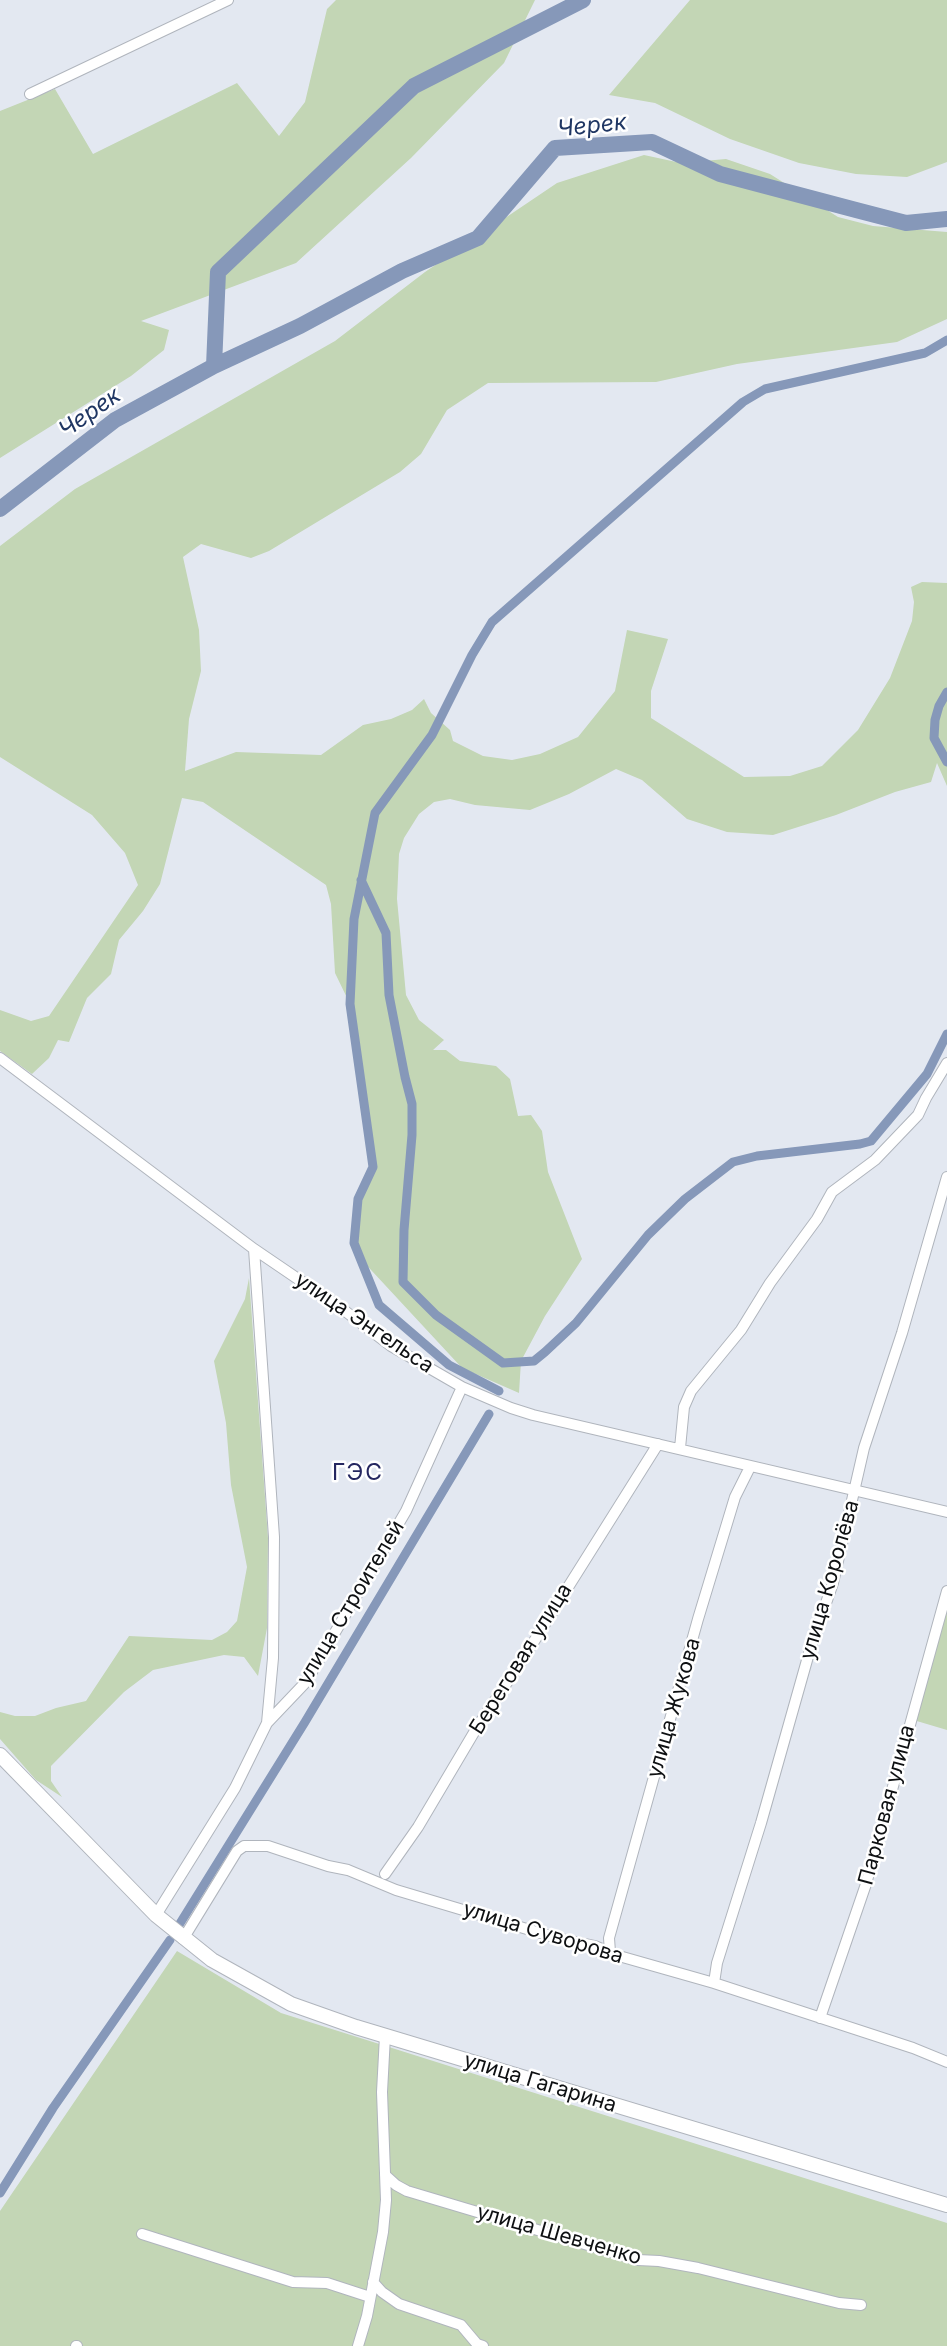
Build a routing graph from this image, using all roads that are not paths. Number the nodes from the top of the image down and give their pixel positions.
1 (228, 0) edge
2 (30, 94) dead end
3 (0, 1058) edge
4 (947, 1063) edge
5 (947, 1177) edge
6 (254, 1249) junction
7 (461, 1387) junction
8 (658, 1444) junction
9 (680, 1448) junction
10 (750, 1466) junction
11 (855, 1490) junction
12 (947, 1512) edge
13 (947, 1591) edge
14 (267, 1723) junction
15 (0, 1755) edge
16 (385, 1880) junction
17 (156, 1915) junction
18 (183, 1939) junction
19 (610, 1952) junction
20 (713, 1983) junction
21 (820, 2018) junction
22 (385, 2036) junction
23 (947, 2062) edge
24 (385, 2175) junction
25 (947, 2204) edge
26 (142, 2234) dead end
27 (373, 2282) junction
28 (370, 2297) junction
29 (861, 2305) dead end
30 (479, 2345) edge
31 (358, 2346) edge

1 - 2 street
3 - 6 street, улица Энгельса
4 - 9 street
5 - 11 street, улица Королёва
6 - 7 street, улица Энгельса
6 - 14 street
7 - 8 street, улица Энгельса
7 - 14 street, улица Строителей
8 - 9 street, улица Энгельса
8 - 16 street, Береговая улица
9 - 10 street, улица Энгельса
10 - 11 street, улица Энгельса
10 - 19 street, улица Жукова
11 - 12 street, улица Энгельса
11 - 20 street, улица Королёва
13 - 21 street, Парковая улица
14 - 17 street, улица Строителей
15 - 17 street, улица Гагарина
16 - 18 street, улица Суворова
16 - 19 street, улица Суворова
17 - 18 street, улица Гагарина
18 - 22 street, улица Гагарина
19 - 20 street, улица Суворова
20 - 21 street, улица Суворова
21 - 23 street, улица Суворова
22 - 24 street
22 - 25 street, улица Гагарина
24 - 27 street
24 - 29 street, улица Шевченко
26 - 28 street
27 - 28 street
27 - 30 street
28 - 31 street

